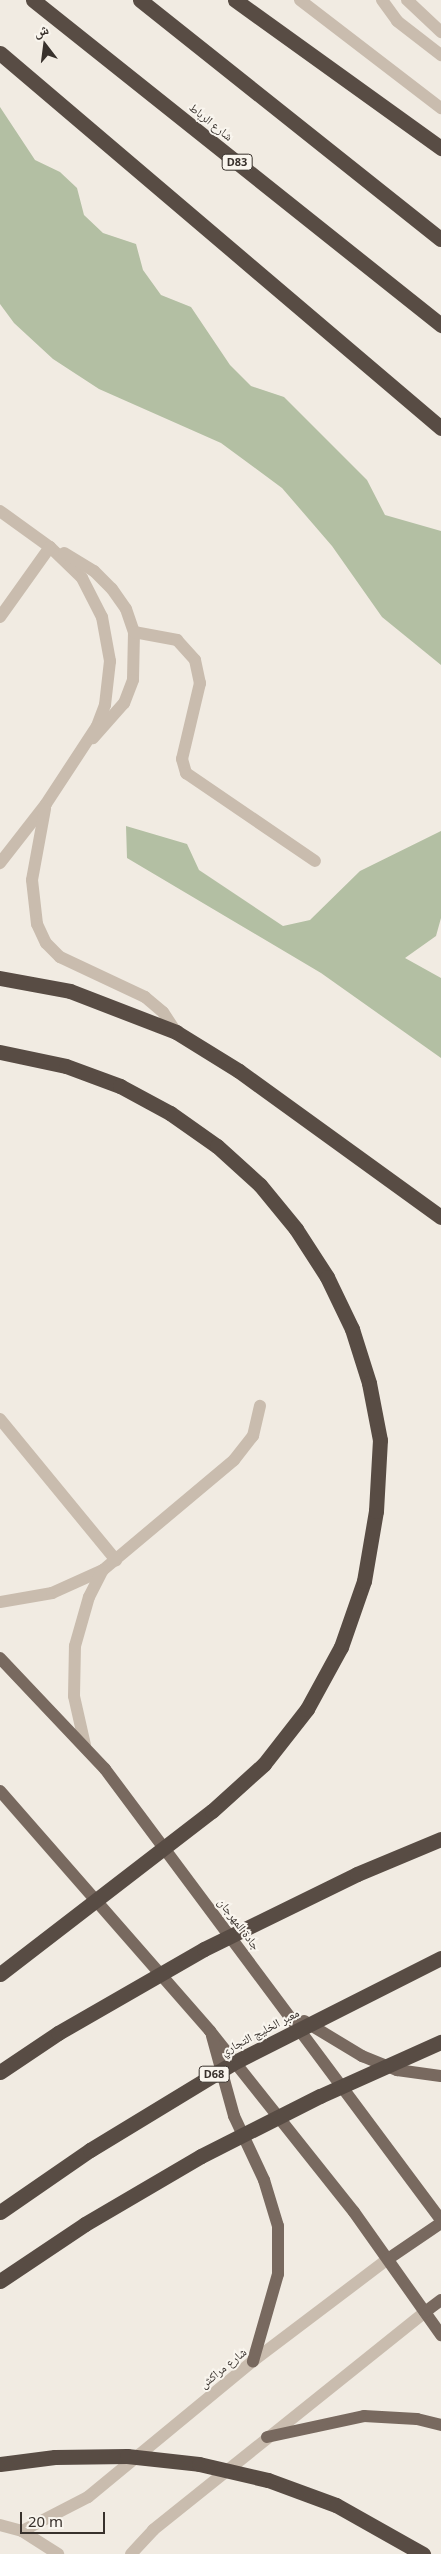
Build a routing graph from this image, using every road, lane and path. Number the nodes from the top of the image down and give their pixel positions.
1 (33, 0) edge
2 (140, 0) edge
3 (235, 0) edge
4 (300, 0) edge
5 (382, 0) edge
6 (407, 0) edge
7 (441, 32) edge
8 (0, 54) edge
9 (441, 55) edge
10 (441, 108) edge
11 (441, 148) edge
12 (441, 239) edge
13 (441, 325) edge
14 (441, 428) edge
15 (3, 516) edge
16 (50, 547) junction
17 (0, 617) edge
18 (134, 632) junction
19 (86, 745) junction
20 (46, 804) junction
21 (315, 861) dead end
22 (0, 863) edge
23 (0, 978) edge
24 (176, 1032) junction
25 (0, 1052) edge
26 (441, 1217) edge
27 (260, 1406) dead end
28 (0, 1419) edge
29 (116, 1560) junction
30 (103, 1570) junction
31 (0, 1602) edge
32 (0, 1658) edge
33 (85, 1745) junction
34 (0, 1791) edge
35 (441, 1839) edge
36 (441, 1958) edge
37 (0, 1974) edge
38 (288, 2012) junction
39 (210, 2031) junction
40 (441, 2042) edge
41 (0, 2072) edge
42 (441, 2076) edge
43 (0, 2212) edge
44 (441, 2221) edge
45 (388, 2259) junction
46 (0, 2281) edge
47 (441, 2300) edge
48 (424, 2312) junction
49 (441, 2335) edge
50 (253, 2360) junction
51 (441, 2425) edge
52 (267, 2437) junction
53 (0, 2464) edge
54 (0, 2525) edge
55 (22, 2531) junction
56 (58, 2554) edge
57 (131, 2554) edge
58 (423, 2554) edge

1 - 13 highway, شارع الرباط / D83
2 - 12 highway
3 - 11 highway
4 - 10 street
5 - 9 street
6 - 7 street
8 - 14 highway
15 - 16 street
16 - 17 street
16 - 18 street
16 - 19 street
18 - 19 street
18 - 21 street
19 - 20 street
20 - 22 street
20 - 24 street
23 - 24 highway
24 - 26 highway
25 - 37 highway, bridge
27 - 29 street
28 - 29 street
29 - 30 street
30 - 31 street
30 - 33 street
32 - 33 main road, جادة المهرجان
33 - 38 main road, جادة المهرجان
34 - 39 main road
35 - 41 highway, bridge
36 - 43 highway, معبر الخليج التجاري / D68, bridge
38 - 42 main road
38 - 44 main road, جادة المهرجان
39 - 45 main road
39 - 50 main road
40 - 46 highway, bridge
44 - 45 main road, شارع مراكش
45 - 48 main road
45 - 50 street, شارع مراكش
47 - 48 main road
48 - 49 main road
48 - 52 street
50 - 55 street, شارع مراكش
51 - 52 main road
52 - 57 street
53 - 58 highway, bridge
54 - 55 street
55 - 56 street

